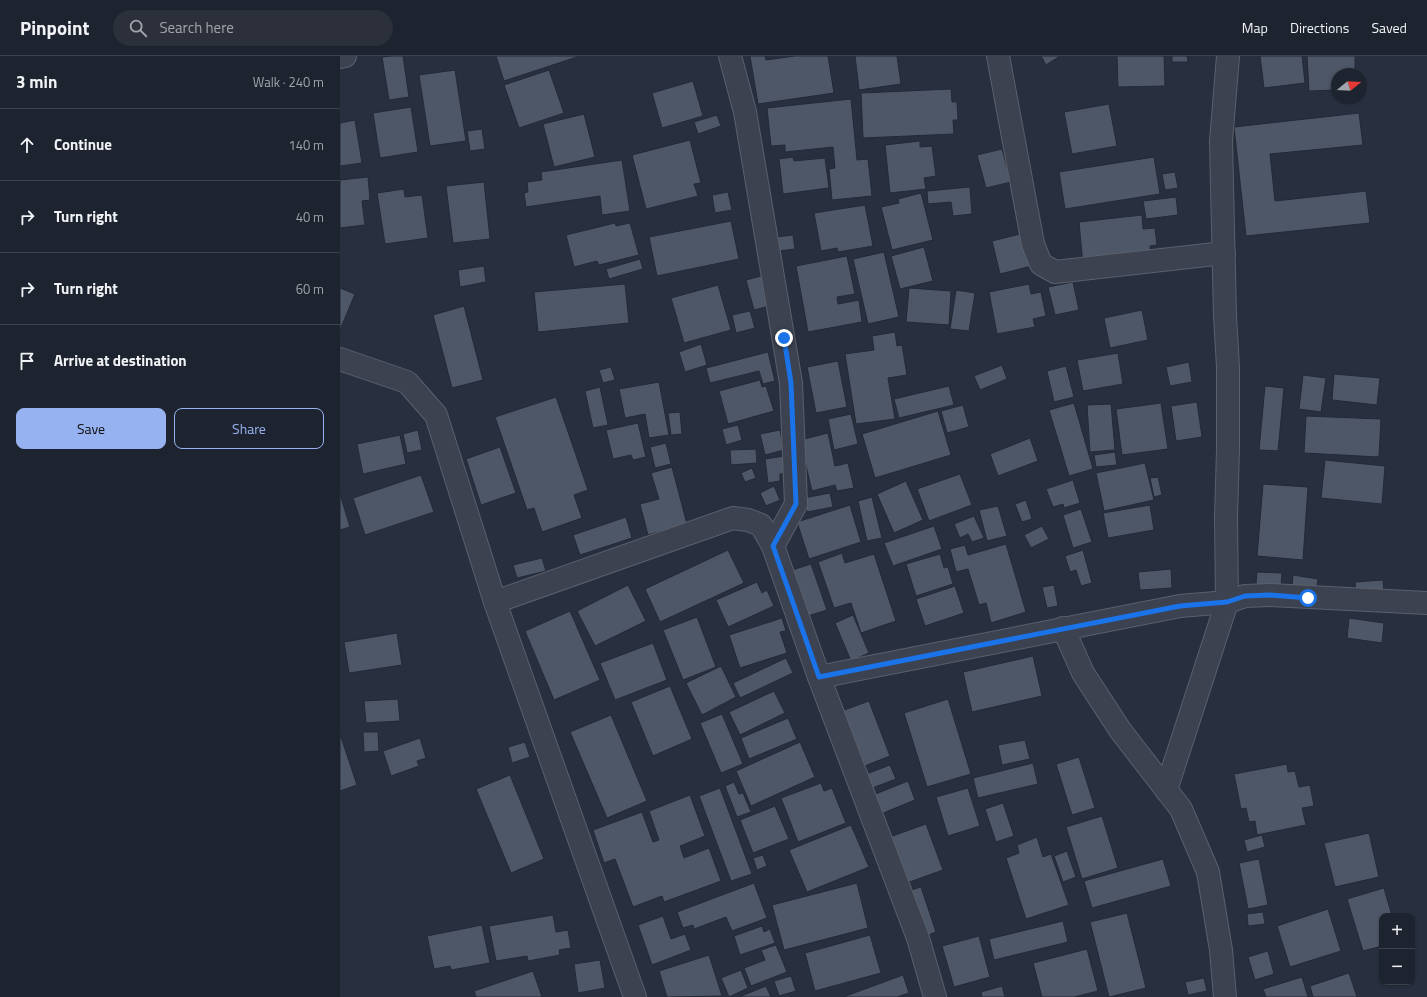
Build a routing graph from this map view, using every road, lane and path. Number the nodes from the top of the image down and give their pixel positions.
1 (346, 56) edge
2 (730, 56) edge
3 (998, 56) edge
4 (1228, 56) edge
5 (340, 57) edge
6 (1224, 253) junction
7 (340, 359) edge
8 (773, 546) junction
9 (494, 602) junction
10 (1227, 602) junction
11 (1427, 603) edge
12 (1063, 628) junction
13 (819, 677) junction
14 (1166, 790) junction
15 (635, 997) edge
16 (935, 997) edge
17 (1224, 997) edge

1 - 5 street
2 - 8 street
3 - 6 street
4 - 6 street
6 - 10 street
7 - 9 street
8 - 9 street
8 - 13 street
9 - 15 street
10 - 11 street
10 - 12 street
10 - 14 street
12 - 13 street
12 - 14 street
13 - 16 street
14 - 17 street

